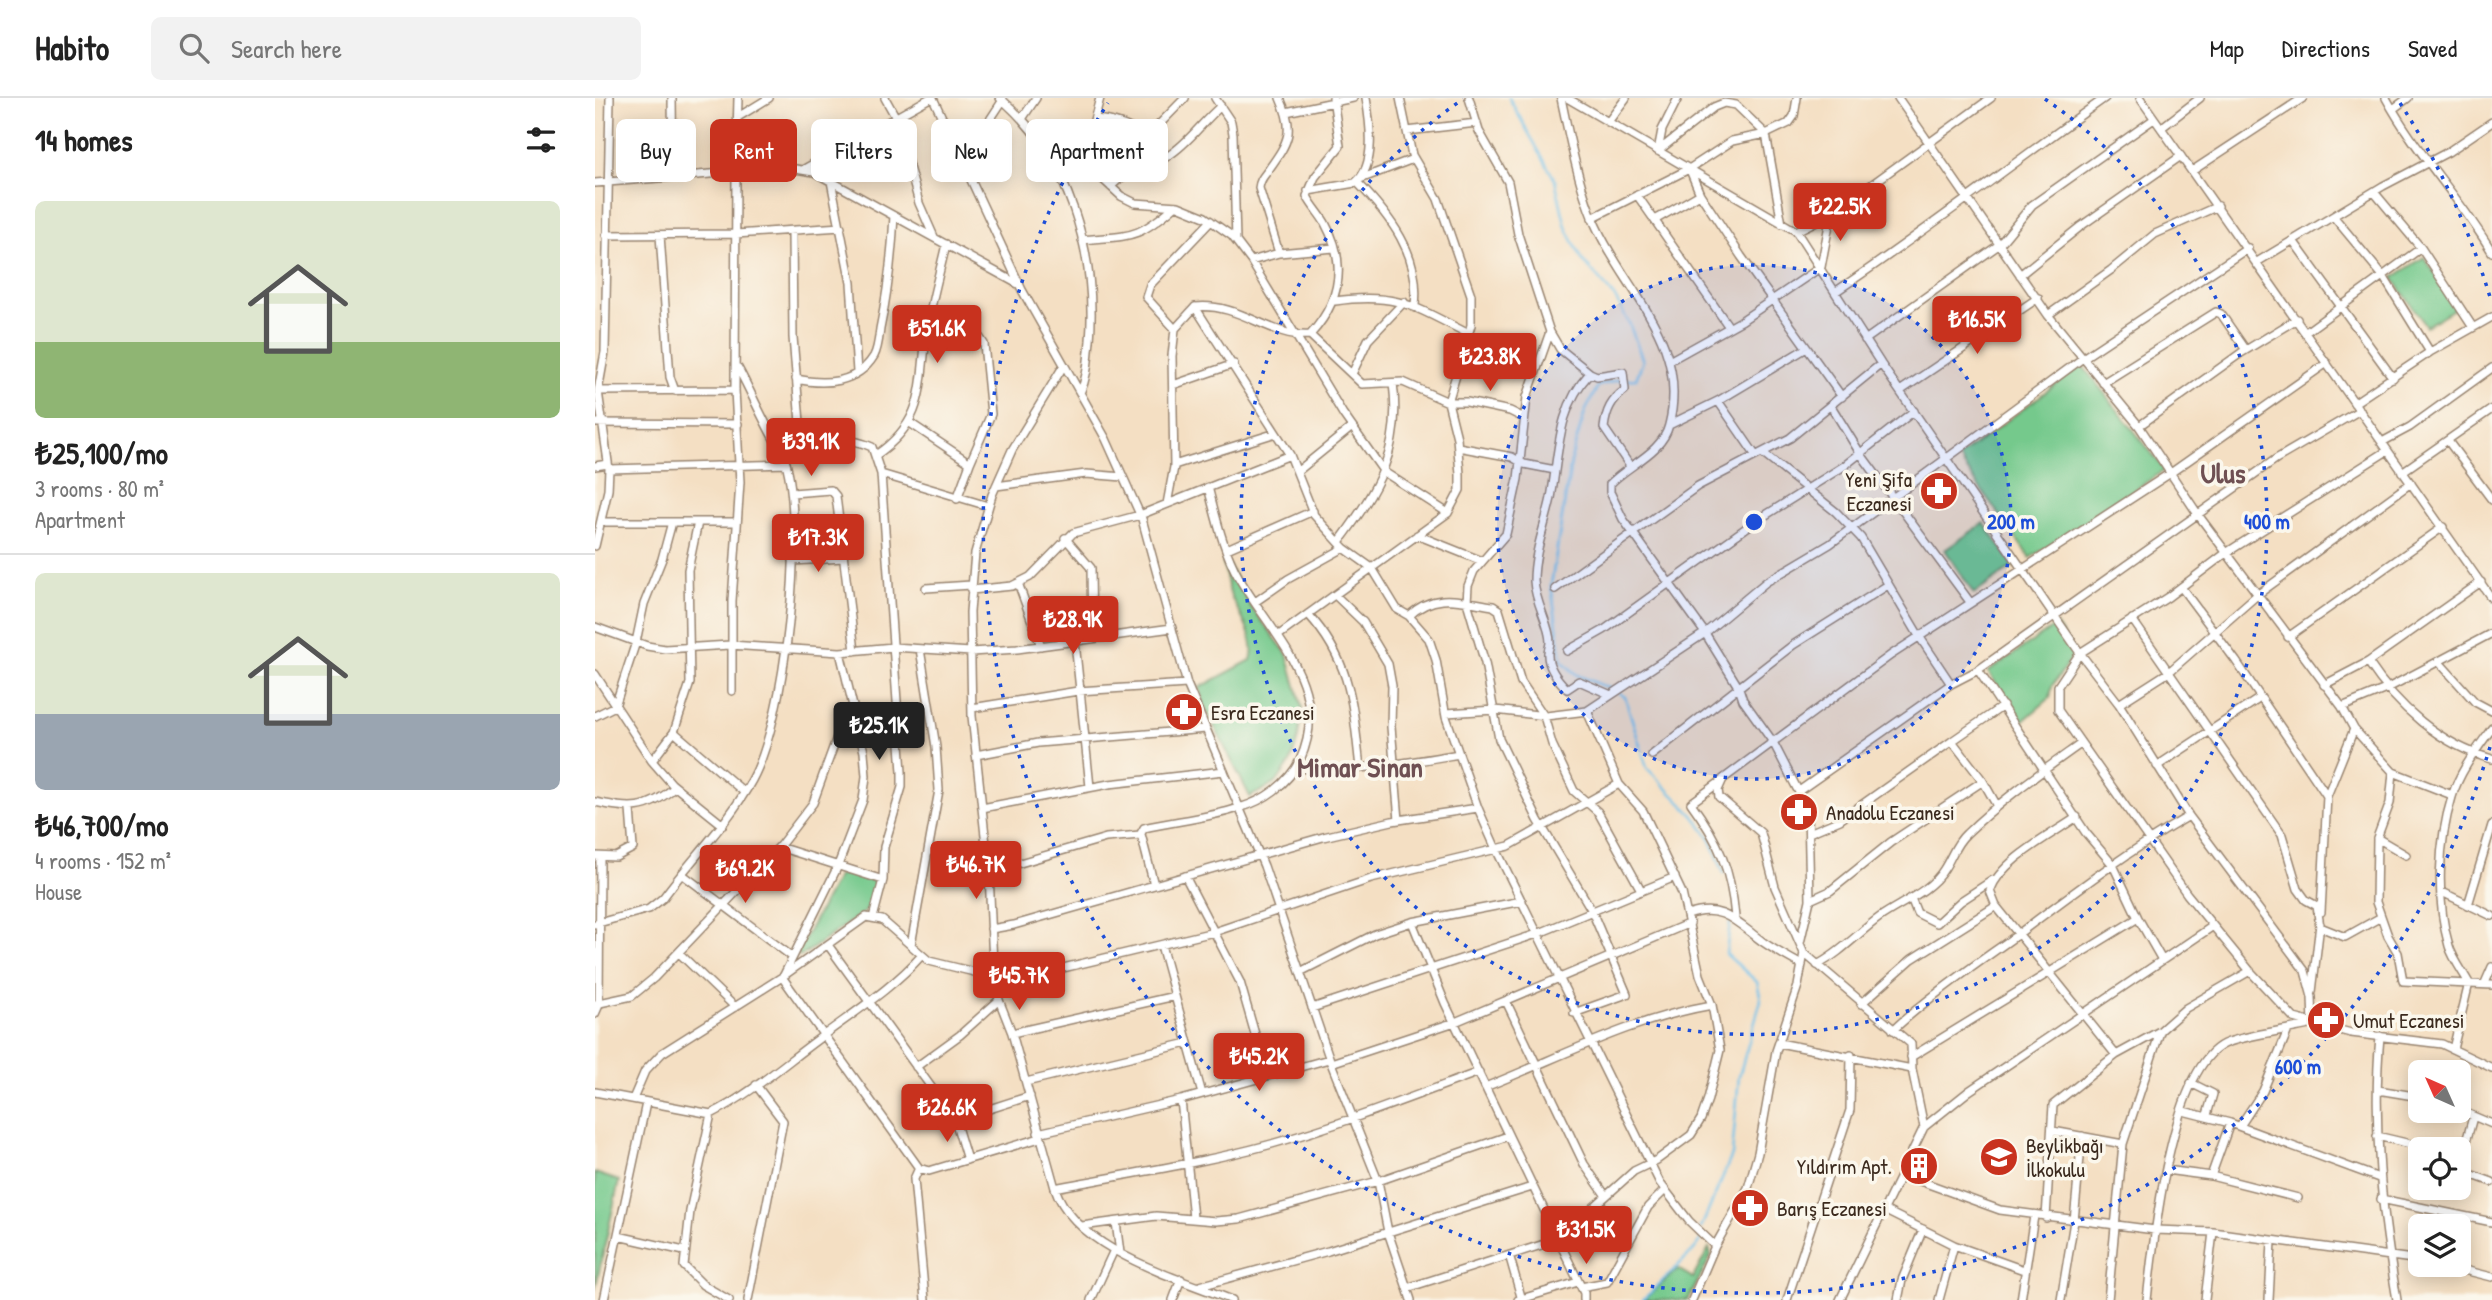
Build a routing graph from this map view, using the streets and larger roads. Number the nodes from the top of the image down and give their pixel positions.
1 (610, 98) edge
2 (673, 98) edge
3 (738, 98) edge
4 (769, 98) edge
5 (885, 98) edge
6 (932, 98) edge
7 (1036, 98) edge
8 (1100, 98) edge
9 (1215, 98) edge
10 (1280, 98) edge
11 (1353, 98) edge
12 (1366, 98) edge
13 (1400, 98) edge
14 (1469, 98) edge
15 (1561, 98) edge
16 (1567, 98) edge
17 (1626, 98) edge
18 (1678, 98) edge
19 (1898, 98) edge
20 (1990, 98) edge
21 (2105, 98) edge
22 (2140, 98) edge
23 (2200, 98) edge
24 (2303, 98) edge
25 (2386, 98) edge
26 (2408, 98) edge
27 (1002, 99) edge
28 (1180, 99) edge
29 (1796, 99) edge
30 (1333, 100) edge
31 (1221, 106) junction
32 (2393, 109) junction
33 (1286, 112) junction
34 (895, 116) junction
35 (738, 117) joint
36 (673, 119) edge
37 (942, 119) edge
38 (989, 119) edge
39 (1022, 119) junction
40 (1096, 119) edge
41 (1162, 119) edge
42 (2154, 119) junction
43 (1608, 122) junction
44 (1476, 123) junction
45 (2489, 124) edge
46 (1026, 125) edge
47 (2161, 128) junction
48 (1407, 131) junction
49 (1766, 134) junction
50 (2492, 136) edge
51 (1930, 142) junction
52 (1658, 151) junction
53 (1168, 155) edge
54 (2181, 156) junction
55 (1413, 159) junction
56 (2430, 163) junction
57 (797, 168) edge
58 (804, 169) junction
59 (1689, 169) junction
60 (2192, 171) junction
61 (811, 172) edge
62 (1359, 180) junction
63 (619, 182) edge
64 (736, 182) edge
65 (831, 182) edge
66 (833, 182) edge
67 (973, 182) edge
68 (1063, 182) edge
69 (1106, 182) edge
70 (1115, 182) edge
71 (595, 183) edge
72 (608, 183) junction
73 (1111, 187) junction
74 (1308, 191) junction
75 (2374, 192) junction
76 (1700, 194) junction
77 (1637, 195) junction
78 (1966, 198) junction
79 (2218, 205) junction
80 (1175, 206) junction
81 (1831, 214) junction
82 (894, 216) junction
83 (2334, 217) junction
84 (1593, 218) junction
85 (1655, 220) junction
86 (1210, 221) junction
87 (1781, 224) junction
88 (841, 227) junction
89 (1796, 231) junction
90 (792, 232) junction
91 (606, 234) junction
92 (736, 234) junction
93 (660, 235) junction
94 (934, 238) junction
95 (1082, 240) junction
96 (1236, 242) junction
97 (2294, 242) junction
98 (946, 244) junction
99 (2000, 244) junction
100 (1334, 248) junction
101 (2248, 248) junction
102 (2421, 248) junction
103 (2492, 252) edge
104 (1279, 253) junction
105 (1251, 261) junction
106 (2257, 262) junction
107 (1821, 267) junction
108 (2020, 275) junction
109 (2383, 276) junction
110 (1019, 284) junction
111 (1835, 292) junction
112 (2038, 298) junction
113 (1335, 301) junction
114 (1771, 301) junction
115 (1404, 302) junction
116 (1415, 305) junction
117 (1195, 307) junction
118 (2340, 307) junction
119 (2048, 315) junction
120 (2492, 317) edge
121 (2297, 319) junction
122 (928, 323) junction
123 (595, 324) edge
124 (604, 324) junction
125 (2472, 326) junction
126 (1729, 327) junction
127 (1175, 329) junction
128 (1550, 332) junction
129 (2306, 332) junction
130 (1469, 334) junction
131 (1310, 335) junction
132 (1296, 336) junction
133 (1865, 340) junction
134 (1466, 345) junction
135 (1805, 349) junction
136 (2246, 350) junction
137 (2430, 352) junction
138 (599, 357) edge
139 (2083, 358) junction
140 (1669, 361) junction
141 (2327, 363) junction
142 (1234, 364) junction
143 (1064, 365) junction
144 (1881, 365) junction
145 (737, 368) junction
146 (2492, 368) edge
147 (1535, 369) junction
148 (857, 372) junction
149 (1590, 373) junction
150 (1352, 374) junction
151 (2393, 378) junction
152 (796, 379) junction
153 (1393, 383) junction
154 (2103, 383) junction
155 (1174, 385) junction
156 (736, 390) junction
157 (598, 391) junction
158 (675, 391) junction
159 (1900, 391) junction
160 (1080, 393) junction
161 (1842, 397) junction
162 (1718, 401) junction
163 (1448, 402) junction
164 (2354, 403) junction
165 (1831, 406) junction
166 (2492, 409) edge
167 (2360, 410) junction
168 (1914, 411) junction
169 (1524, 418) junction
170 (910, 423) junction
171 (599, 424) edge
172 (738, 425) junction
173 (1669, 425) junction
174 (2139, 426) junction
175 (1352, 427) junction
176 (1276, 433) junction
177 (2448, 440) junction
178 (2382, 442) junction
179 (802, 447) junction
180 (1458, 447) junction
181 (2388, 450) junction
182 (1860, 453) junction
183 (782, 454) junction
184 (876, 455) junction
185 (1290, 455) junction
186 (1759, 455) junction
187 (1946, 458) junction
188 (1518, 461) junction
189 (970, 463) junction
190 (786, 464) junction
191 (1174, 465) junction
192 (595, 466) edge
193 (608, 466) junction
194 (739, 466) junction
195 (1630, 466) junction
196 (1555, 470) junction
197 (1298, 471) junction
198 (2402, 471) junction
199 (1384, 472) junction
200 (2172, 472) junction
201 (881, 474) junction
202 (1123, 477) junction
203 (2411, 484) junction
204 (996, 486) junction
205 (1208, 487) junction
206 (1806, 488) junction
207 (792, 493) junction
208 (1895, 497) junction
209 (957, 499) junction
210 (2492, 500) edge
211 (1167, 504) junction
212 (988, 506) junction
213 (1313, 512) junction
214 (1448, 513) junction
215 (1140, 515) junction
216 (2199, 516) junction
217 (602, 522) junction
218 (672, 522) junction
219 (698, 522) junction
220 (737, 522) junction
221 (2443, 527) junction
222 (1852, 528) junction
223 (1633, 533) junction
224 (1416, 535) junction
225 (1065, 538) junction
226 (1341, 545) junction
227 (595, 546) edge
228 (1227, 549) junction
229 (2226, 553) junction
230 (843, 558) junction
231 (793, 561) junction
232 (1482, 561) junction
233 (1372, 568) junction
234 (2025, 570) junction
235 (2481, 582) junction
236 (1018, 583) junction
237 (1888, 584) junction
238 (1668, 585) junction
239 (2181, 587) junction
240 (926, 588) dead end
241 (971, 588) junction
242 (1555, 589) dead end
243 (1335, 595) junction
244 (2257, 595) junction
245 (2492, 599) edge
246 (1255, 602) junction
247 (1467, 602) junction
248 (1970, 602) junction
249 (1308, 614) junction
250 (1409, 616) junction
251 (2056, 616) junction
252 (2132, 619) junction
253 (595, 627) edge
254 (1172, 628) junction
255 (2492, 633) edge
256 (1706, 634) junction
257 (2213, 634) junction
258 (1279, 635) junction
259 (1919, 636) junction
260 (2288, 638) junction
261 (1092, 639) junction
262 (636, 642) junction
263 (1075, 642) junction
264 (730, 646) junction
265 (1041, 646) junction
266 (689, 647) junction
267 (893, 647) junction
268 (785, 649) junction
269 (920, 649) junction
270 (1567, 650) dead end
271 (855, 651) junction
272 (840, 652) junction
273 (971, 652) junction
274 (2080, 653) junction
275 (2368, 662) junction
276 (2439, 662) junction
277 (1978, 670) junction
278 (2169, 672) junction
279 (595, 674) edge
280 (1187, 684) junction
281 (1951, 684) junction
282 (2324, 685) junction
283 (1739, 688) junction
284 (2386, 690) junction
285 (732, 691) dead end
286 (1079, 691) junction
287 (1611, 695) junction
288 (2260, 698) junction
289 (2119, 704) junction
290 (615, 706) junction
291 (2003, 706) junction
292 (2342, 707) junction
293 (972, 708) junction
294 (1495, 710) junction
295 (1587, 710) junction
296 (2492, 711) edge
297 (852, 713) junction
298 (1446, 713) junction
299 (595, 716) edge
300 (1544, 716) junction
301 (2492, 728) edge
302 (1206, 729) junction
303 (2354, 729) junction
304 (674, 732) junction
305 (2210, 733) junction
306 (1084, 739) junction
307 (1952, 741) junction
308 (1773, 742) junction
309 (2080, 745) junction
310 (1459, 754) junction
311 (2473, 754) junction
312 (976, 755) junction
313 (1652, 755) dead end
314 (2492, 759) edge
315 (652, 761) junction
316 (1395, 765) junction
317 (2157, 766) junction
318 (1296, 768) junction
319 (1360, 768) junction
320 (2045, 770) junction
321 (1224, 771) junction
322 (2393, 772) junction
323 (1723, 779) junction
324 (1983, 781) junction
325 (1619, 784) junction
326 (675, 787) junction
327 (1090, 787) junction
328 (1798, 791) junction
329 (744, 792) junction
330 (2452, 795) junction
331 (2327, 796) junction
332 (595, 802) edge
333 (1587, 805) junction
334 (1997, 806) junction
335 (982, 808) junction
336 (1240, 808) junction
337 (1478, 808) junction
338 (630, 809) junction
339 (2189, 816) junction
340 (2077, 817) junction
341 (1399, 820) junction
342 (723, 825) junction
343 (2492, 825) edge
344 (1544, 829) junction
345 (1809, 833) junction
346 (1141, 834) junction
347 (2377, 838) junction
348 (2148, 839) junction
349 (779, 847) junction
350 (1496, 849) junction
351 (2406, 855) dead end
352 (1259, 856) junction
353 (597, 857) edge
354 (2113, 864) junction
355 (837, 867) junction
356 (989, 872) junction
357 (682, 874) junction
358 (1185, 876) junction
359 (1675, 877) junction
360 (883, 880) junction
361 (1993, 880) junction
362 (1154, 885) junction
363 (1641, 890) junction
364 (2442, 892) junction
365 (1911, 898) junction
366 (1810, 900) junction
367 (1522, 901) junction
368 (2468, 905) junction
369 (722, 906) junction
370 (1996, 906) junction
371 (1591, 909) junction
372 (1279, 911) junction
373 (2381, 916) junction
374 (2492, 916) edge
375 (1735, 917) junction
376 (873, 918) junction
377 (2138, 918) junction
378 (1689, 919) junction
379 (1412, 922) junction
380 (597, 925) edge
381 (2213, 926) junction
382 (2320, 926) junction
383 (991, 929) junction
384 (1215, 932) junction
385 (2019, 933) junction
386 (1537, 934) junction
387 (1800, 944) junction
388 (828, 945) junction
389 (911, 945) junction
390 (1161, 945) junction
391 (679, 953) junction
392 (1804, 953) junction
393 (922, 955) junction
394 (791, 956) junction
395 (1611, 956) junction
396 (2162, 960) junction
397 (1802, 965) junction
398 (1817, 965) junction
399 (2492, 967) edge
400 (1431, 969) junction
401 (2250, 971) junction
402 (1300, 972) junction
403 (2050, 972) junction
404 (782, 977) junction
405 (996, 980) junction
406 (1558, 980) junction
407 (2469, 983) junction
408 (2489, 984) edge
409 (1175, 996) junction
410 (2312, 997) junction
411 (999, 1000) junction
412 (1506, 1001) junction
413 (869, 1002) junction
414 (1861, 1003) junction
415 (597, 1004) edge
416 (1712, 1005) junction
417 (734, 1007) junction
418 (1312, 1008) junction
419 (1574, 1013) junction
420 (595, 1014) edge
421 (2083, 1015) junction
422 (1455, 1022) junction
423 (2313, 1024) junction
424 (1893, 1030) junction
425 (2288, 1030) junction
426 (2160, 1031) junction
427 (1012, 1033) junction
428 (824, 1035) junction
429 (2380, 1036) junction
430 (1589, 1041) junction
431 (1188, 1043) junction
432 (1779, 1043) junction
433 (2453, 1049) junction
434 (1851, 1055) junction
435 (2116, 1055) junction
436 (1911, 1057) junction
437 (1330, 1061) junction
438 (1538, 1066) junction
439 (916, 1067) junction
440 (2492, 1068) edge
441 (1912, 1069) junction
442 (1479, 1072) junction
443 (1268, 1076) junction
444 (1026, 1082) junction
445 (2191, 1083) junction
446 (756, 1085) junction
447 (1485, 1087) junction
448 (2378, 1090) junction
449 (595, 1093) edge
450 (1202, 1094) junction
451 (2408, 1095) edge
452 (1030, 1096) junction
453 (633, 1099) junction
454 (1181, 1100) junction
455 (646, 1103) junction
456 (2183, 1111) junction
457 (711, 1114) junction
458 (2207, 1115) junction
459 (2473, 1117) joint
460 (1355, 1119) junction
461 (955, 1120) junction
462 (2230, 1122) junction
463 (2492, 1124) edge
464 (2240, 1126) junction
465 (1924, 1127) junction
466 (2053, 1131) junction
467 (1039, 1136) junction
468 (1508, 1136) junction
469 (2082, 1136) junction
470 (2377, 1136) junction
471 (2466, 1137) edge
472 (2408, 1143) edge
473 (2123, 1144) junction
474 (967, 1160) junction
475 (1189, 1164) junction
476 (1650, 1164) junction
477 (919, 1168) junction
478 (2166, 1170) junction
479 (1901, 1174) junction
480 (2471, 1174) edge
481 (2211, 1176) junction
482 (2379, 1178) junction
483 (1378, 1181) junction
484 (2492, 1182) edge
485 (1532, 1187) junction
486 (1055, 1188) junction
487 (1665, 1190) junction
488 (1606, 1196) junction
489 (2298, 1198) dead end
490 (2381, 1199) junction
491 (1884, 1210) junction
492 (2034, 1216) junction
493 (2046, 1217) junction
494 (1193, 1218) junction
495 (2074, 1221) junction
496 (1116, 1222) junction
497 (2492, 1222) edge
498 (2114, 1225) junction
499 (1082, 1226) junction
500 (1923, 1229) junction
501 (2155, 1230) junction
502 (1388, 1232) junction
503 (2213, 1232) junction
504 (618, 1236) junction
505 (1556, 1240) junction
506 (2272, 1241) junction
507 (1954, 1245) junction
508 (1715, 1246) junction
509 (684, 1251) junction
510 (1117, 1252) junction
511 (2389, 1254) junction
512 (1510, 1258) junction
513 (2408, 1258) edge
514 (2024, 1270) junction
515 (2471, 1272) edge
516 (2492, 1277) edge
517 (1181, 1279) junction
518 (1580, 1285) junction
519 (1200, 1287) junction
520 (1407, 1288) junction
521 (604, 1300) edge
522 (729, 1300) edge
523 (748, 1300) edge
524 (925, 1300) edge
525 (1091, 1300) edge
526 (1173, 1300) edge
527 (1233, 1300) edge
528 (1411, 1300) edge
529 (1520, 1300) edge
530 (1584, 1300) edge
531 (1692, 1300) edge
532 (1787, 1300) edge
533 (1840, 1300) edge
534 (1898, 1300) edge
535 (1939, 1300) edge
536 (2021, 1300) edge
537 (2061, 1300) edge
538 (2108, 1300) edge
539 (2147, 1300) edge
540 (2205, 1300) edge
541 (2269, 1300) edge
542 (2397, 1300) edge

1 - 72 street
2 - 36 street
3 - 35 street
4 - 35 street
5 - 34 street
6 - 34 street
6 - 37 street
7 - 39 street
8 - 40 street
9 - 31 street
10 - 33 street
11 - 30 street
12 - 62 street
13 - 48 street
14 - 44 street
15 - 84 street
16 - 43 street
17 - 43 street
18 - 52 street
19 - 51 street
20 - 51 street
21 - 78 street
22 - 42 street
23 - 47 street
24 - 60 street
25 - 32 street
26 - 32 street
27 - 38 street
27 - 39 street
28 - 41 street
29 - 49 street
30 - 33 street
30 - 74 street
31 - 53 street
31 - 96 street
32 - 56 street
33 - 104 street
34 - 58 street
34 - 94 street
39 - 46 street
42 - 47 street
42 - 99 street
43 - 52 street
44 - 48 street
44 - 128 street
45 - 50 street
45 - 56 street
47 - 54 street
48 - 55 street
49 - 52 street
49 - 59 street
49 - 87 street
51 - 78 street
51 - 81 street
52 - 59 street
54 - 60 street
54 - 108 street
55 - 62 street
55 - 130 street
56 - 75 street
56 - 103 street
57 - 58 street
58 - 61 street
59 - 76 street
59 - 77 street
59 - 87 street
60 - 79 street
62 - 74 street
62 - 116 street
63 - 72 street
64 - 92 street
65 - 88 street
66 - 82 street
67 - 110 street
68 - 95 street
69 - 73 street
70 - 73 street
71 - 72 street
72 - 91 street
73 - 80 street
74 - 100 street
75 - 83 street
75 - 102 street
76 - 85 street
76 - 114 street
77 - 84 street
77 - 85 street
78 - 99 street
78 - 111 street
79 - 101 street
79 - 119 street
80 - 86 street
80 - 95 street
81 - 89 street
81 - 107 street
82 - 94 street
82 - 148 street
83 - 97 street
83 - 109 street
84 - 140 street
85 - 126 street
86 - 96 street
86 - 127 street
87 - 89 street
88 - 90 street
88 - 148 street
89 - 107 street
90 - 92 street
90 - 152 street
91 - 93 street
91 - 124 street
92 - 93 street
92 - 145 street
93 - 158 street
94 - 98 street
95 - 160 street
96 - 105 street
97 - 106 street
97 - 118 street
98 - 110 street
98 - 122 street
99 - 108 street
99 - 133 street
100 - 104 street
100 - 113 street
101 - 106 street
101 - 139 street
102 - 109 street
102 - 125 street
104 - 105 street
105 - 132 street
106 - 121 street
107 - 111 street
107 - 114 street
108 - 112 street
109 - 118 street
109 - 137 street
110 - 143 street
111 - 133 street
112 - 119 street
112 - 159 street
113 - 115 street
113 - 131 street
114 - 126 street
114 - 135 street
115 - 116 street
115 - 150 street
116 - 130 street
117 - 127 street
117 - 132 street
117 - 142 street
118 - 129 street
118 - 151 street
119 - 139 street
120 - 125 street
121 - 129 street
121 - 136 street
122 - 170 street
122 - 189 street
123 - 124 street
124 - 138 street
125 - 137 street
126 - 140 street
127 - 155 street
128 - 147 street
128 - 149 street
129 - 141 street
130 - 134 street
131 - 132 street
131 - 150 street
132 - 175 street
133 - 144 street
134 - 147 street
134 - 163 street
135 - 161 street
135 - 162 street
136 - 154 street
136 - 174 street
137 - 151 street
138 - 157 street
139 - 154 street
139 - 187 street
140 - 173 street
141 - 164 street
141 - 200 street
142 - 155 street
142 - 176 street
143 - 160 street
143 - 204 street
144 - 159 street
144 - 161 street
145 - 156 street
145 - 183 street
146 - 178 street
147 - 169 street
148 - 152 street
149 - 195 street
149 - 196 street
150 - 153 street
151 - 164 street
152 - 179 street
153 - 163 street
153 - 199 street
154 - 174 street
155 - 191 street
156 - 158 street
156 - 172 street
157 - 158 street
157 - 171 street
159 - 168 street
160 - 202 street
161 - 165 street
162 - 173 street
162 - 186 street
163 - 169 street
163 - 180 street
164 - 167 street
165 - 182 street
165 - 186 street
166 - 177 street
167 - 178 street
167 - 216 street
168 - 182 street
168 - 187 street
169 - 188 street
170 - 184 street
170 - 189 street
171 - 172 street
171 - 193 street
172 - 194 street
173 - 195 street
174 - 200 street
175 - 197 street
175 - 199 street
176 - 185 street
176 - 191 street
177 - 198 street
177 - 210 street
178 - 181 street
179 - 183 street
179 - 184 street
180 - 188 street
180 - 214 street
181 - 198 street
181 - 229 street
182 - 206 street
182 - 208 street
183 - 190 street
184 - 201 street
185 - 197 street
185 - 205 street
186 - 206 street
186 - 223 street
187 - 208 street
187 - 234 street
188 - 196 street
188 - 232 street
189 - 209 street
190 - 194 street
190 - 207 street
191 - 211 street
192 - 193 street
193 - 194 street
193 - 217 street
194 - 220 street
195 - 223 street
196 - 287 street
197 - 213 street
198 - 203 street
199 - 214 street
199 - 226 street
200 - 216 street
200 - 234 street
201 - 209 street
201 - 267 street
202 - 204 street
202 - 215 street
203 - 221 street
203 - 244 street
204 - 212 street
205 - 211 street
205 - 228 street
206 - 222 street
206 - 238 street
207 - 230 street
207 - 231 street
208 - 222 street
208 - 248 street
209 - 212 street
211 - 215 street
212 - 241 street
213 - 226 street
213 - 228 street
214 - 224 street
215 - 225 street
215 - 254 street
216 - 229 street
216 - 251 street
217 - 218 street
217 - 227 street
218 - 219 street
218 - 262 street
219 - 220 street
219 - 266 street
220 - 264 street
221 - 235 street
221 - 260 street
222 - 237 street
222 - 256 street
223 - 238 street
223 - 242 street
224 - 232 street
224 - 233 street
225 - 236 street
225 - 261 street
226 - 233 street
226 - 246 street
228 - 246 street
229 - 239 street
229 - 244 street
230 - 231 street
230 - 271 street
231 - 268 street
232 - 247 street
233 - 243 street
233 - 250 street
234 - 248 street
234 - 251 street
235 - 245 street
235 - 275 street
236 - 241 street
236 - 265 street
237 - 259 street
237 - 283 street
238 - 256 street
238 - 270 street
239 - 252 street
239 - 257 street
240 - 241 street
241 - 273 street
243 - 249 street
243 - 316 street
244 - 257 street
244 - 260 street
246 - 258 street
247 - 250 street
247 - 294 street
247 - 300 street
248 - 259 street
249 - 258 street
249 - 319 street
250 - 298 street
251 - 274 street
251 - 277 street
252 - 274 street
252 - 278 street
253 - 262 street
254 - 261 street
254 - 280 street
255 - 276 street
256 - 283 street
256 - 287 street
257 - 278 street
257 - 288 street
258 - 318 street
259 - 281 street
259 - 308 street
260 - 282 street
261 - 263 street
262 - 266 street
262 - 290 street
263 - 265 street
263 - 286 street
264 - 266 street
264 - 268 street
264 - 285 street
265 - 273 street
266 - 304 street
267 - 269 street
267 - 271 street
267 - 360 street
268 - 272 street
268 - 329 street
269 - 273 street
269 - 389 street
271 - 272 street
272 - 297 street
273 - 293 street
274 - 289 street
274 - 309 street
275 - 282 street
275 - 284 street
276 - 284 street
276 - 296 street
277 - 281 street
277 - 291 street
278 - 289 street
278 - 305 street
279 - 290 street
280 - 286 street
280 - 302 street
281 - 328 street
282 - 292 street
283 - 308 street
283 - 313 street
284 - 292 street
284 - 311 street
286 - 293 street
286 - 306 street
287 - 295 street
288 - 305 street
288 - 331 street
289 - 317 street
290 - 299 street
290 - 315 street
291 - 307 street
291 - 320 street
292 - 303 street
293 - 312 street
294 - 298 street
294 - 300 street
294 - 344 street
295 - 300 street
295 - 325 street
297 - 349 street
297 - 355 street
298 - 310 street
300 - 333 street
301 - 311 street
302 - 306 street
302 - 321 street
303 - 322 street
303 - 331 street
304 - 315 street
304 - 329 street
305 - 317 street
305 - 382 street
306 - 312 street
306 - 327 street
307 - 324 street
307 - 345 street
308 - 323 street
308 - 328 street
309 - 320 street
309 - 348 street
310 - 316 street
310 - 337 street
311 - 314 street
311 - 330 street
312 - 335 street
315 - 326 street
316 - 319 street
316 - 341 street
317 - 339 street
318 - 319 street
318 - 336 street
320 - 334 street
320 - 340 street
321 - 327 street
321 - 336 street
322 - 330 street
322 - 347 street
323 - 375 street
323 - 387 street
324 - 334 street
324 - 366 street
325 - 333 street
325 - 359 street
326 - 338 street
326 - 342 street
327 - 335 street
328 - 345 street
329 - 342 street
330 - 364 street
331 - 382 street
332 - 338 street
333 - 344 street
333 - 363 street
334 - 365 street
335 - 356 street
336 - 346 street
336 - 352 street
337 - 341 street
337 - 350 street
338 - 353 street
339 - 348 street
339 - 410 street
340 - 354 street
340 - 361 street
341 - 352 street
342 - 357 street
343 - 368 street
344 - 350 street
344 - 371 street
345 - 366 street
346 - 356 street
346 - 362 street
347 - 351 street
347 - 373 street
348 - 354 street
348 - 381 street
349 - 355 street
349 - 369 street
350 - 367 street
350 - 372 street
352 - 358 street
352 - 372 street
353 - 380 street
354 - 377 street
354 - 385 street
355 - 360 street
355 - 394 street
356 - 383 street
357 - 369 street
357 - 380 street
358 - 362 street
358 - 384 street
359 - 363 street
359 - 378 street
360 - 376 street
361 - 365 street
361 - 370 street
362 - 383 street
363 - 371 street
364 - 368 street
364 - 407 street
365 - 398 street
366 - 387 street
367 - 379 street
367 - 386 street
368 - 374 street
369 - 391 street
369 - 394 street
370 - 385 street
370 - 414 street
371 - 386 street
371 - 395 street
372 - 384 street
372 - 402 street
373 - 382 street
373 - 407 street
375 - 378 street
375 - 397 street
376 - 388 street
376 - 389 street
377 - 396 street
377 - 403 street
378 - 395 street
378 - 416 street
379 - 400 street
379 - 402 street
380 - 415 street
381 - 396 street
381 - 401 street
382 - 410 street
383 - 405 street
384 - 390 street
384 - 443 street
385 - 403 street
385 - 424 street
386 - 400 street
386 - 406 street
387 - 392 street
388 - 404 street
388 - 413 street
389 - 393 street
390 - 405 street
390 - 409 street
391 - 415 street
391 - 417 street
392 - 397 street
392 - 398 street
393 - 405 street
393 - 413 street
394 - 404 street
395 - 406 street
395 - 419 street
396 - 421 street
397 - 432 street
398 - 414 street
399 - 408 street
400 - 418 street
400 - 422 street
401 - 423 street
401 - 426 street
402 - 418 street
403 - 421 street
403 - 436 street
404 - 417 street
404 - 428 street
405 - 411 street
406 - 412 street
406 - 419 street
407 - 408 street
407 - 433 street
409 - 427 street
409 - 431 street
410 - 423 street
411 - 427 street
411 - 439 street
412 - 422 street
412 - 438 street
413 - 428 street
413 - 439 street
414 - 424 street
415 - 420 street
416 - 430 street
416 - 476 street
417 - 453 street
418 - 437 street
419 - 430 street
421 - 435 street
421 - 465 street
422 - 437 street
422 - 442 street
423 - 425 street
423 - 429 street
424 - 436 street
425 - 445 street
425 - 464 street
426 - 435 street
426 - 473 street
427 - 444 street
428 - 446 street
428 - 477 street
429 - 433 street
429 - 448 street
430 - 438 street
430 - 476 street
431 - 444 street
431 - 450 street
432 - 434 street
432 - 508 street
433 - 440 street
434 - 441 street
434 - 532 street
435 - 466 street
436 - 441 street
437 - 443 street
437 - 460 street
438 - 447 street
438 - 488 street
439 - 461 street
441 - 465 street
442 - 447 street
442 - 460 street
443 - 450 street
444 - 452 street
445 - 456 street
445 - 458 street
446 - 457 street
446 - 523 street
447 - 468 street
448 - 451 street
448 - 470 street
449 - 453 street
450 - 454 street
452 - 461 street
452 - 467 street
453 - 455 street
454 - 467 street
454 - 475 street
455 - 457 street
455 - 504 street
456 - 458 street
456 - 478 street
457 - 509 street
458 - 462 street
459 - 463 street
459 - 471 street
460 - 475 street
460 - 483 street
461 - 474 street
462 - 464 street
462 - 481 street
464 - 482 street
465 - 479 street
466 - 469 street
466 - 493 street
467 - 474 street
467 - 486 street
468 - 483 street
468 - 485 street
469 - 473 street
469 - 495 street
470 - 472 street
470 - 482 street
473 - 498 street
474 - 477 street
475 - 486 street
475 - 494 street
476 - 487 street
476 - 488 street
477 - 524 street
478 - 481 street
478 - 501 street
479 - 491 street
479 - 492 street
480 - 484 street
481 - 489 street
482 - 490 street
483 - 494 street
483 - 502 street
485 - 502 street
485 - 505 street
486 - 499 street
487 - 508 street
487 - 518 street
488 - 505 street
490 - 497 street
490 - 511 street
491 - 500 street
491 - 533 street
492 - 493 street
492 - 514 street
493 - 495 street
494 - 496 street
495 - 498 street
495 - 537 street
496 - 499 street
496 - 510 street
498 - 501 street
498 - 538 street
499 - 510 street
500 - 507 street
500 - 534 street
501 - 503 street
501 - 539 street
502 - 519 street
502 - 520 street
503 - 506 street
503 - 540 street
504 - 509 street
504 - 521 street
505 - 512 street
505 - 518 street
506 - 511 street
506 - 541 street
507 - 514 street
507 - 535 street
508 - 531 street
509 - 522 street
510 - 517 street
510 - 525 street
511 - 513 street
511 - 542 street
512 - 520 street
512 - 529 street
514 - 536 street
515 - 516 street
517 - 519 street
517 - 526 street
518 - 529 street
518 - 530 street
519 - 527 street
520 - 528 street

